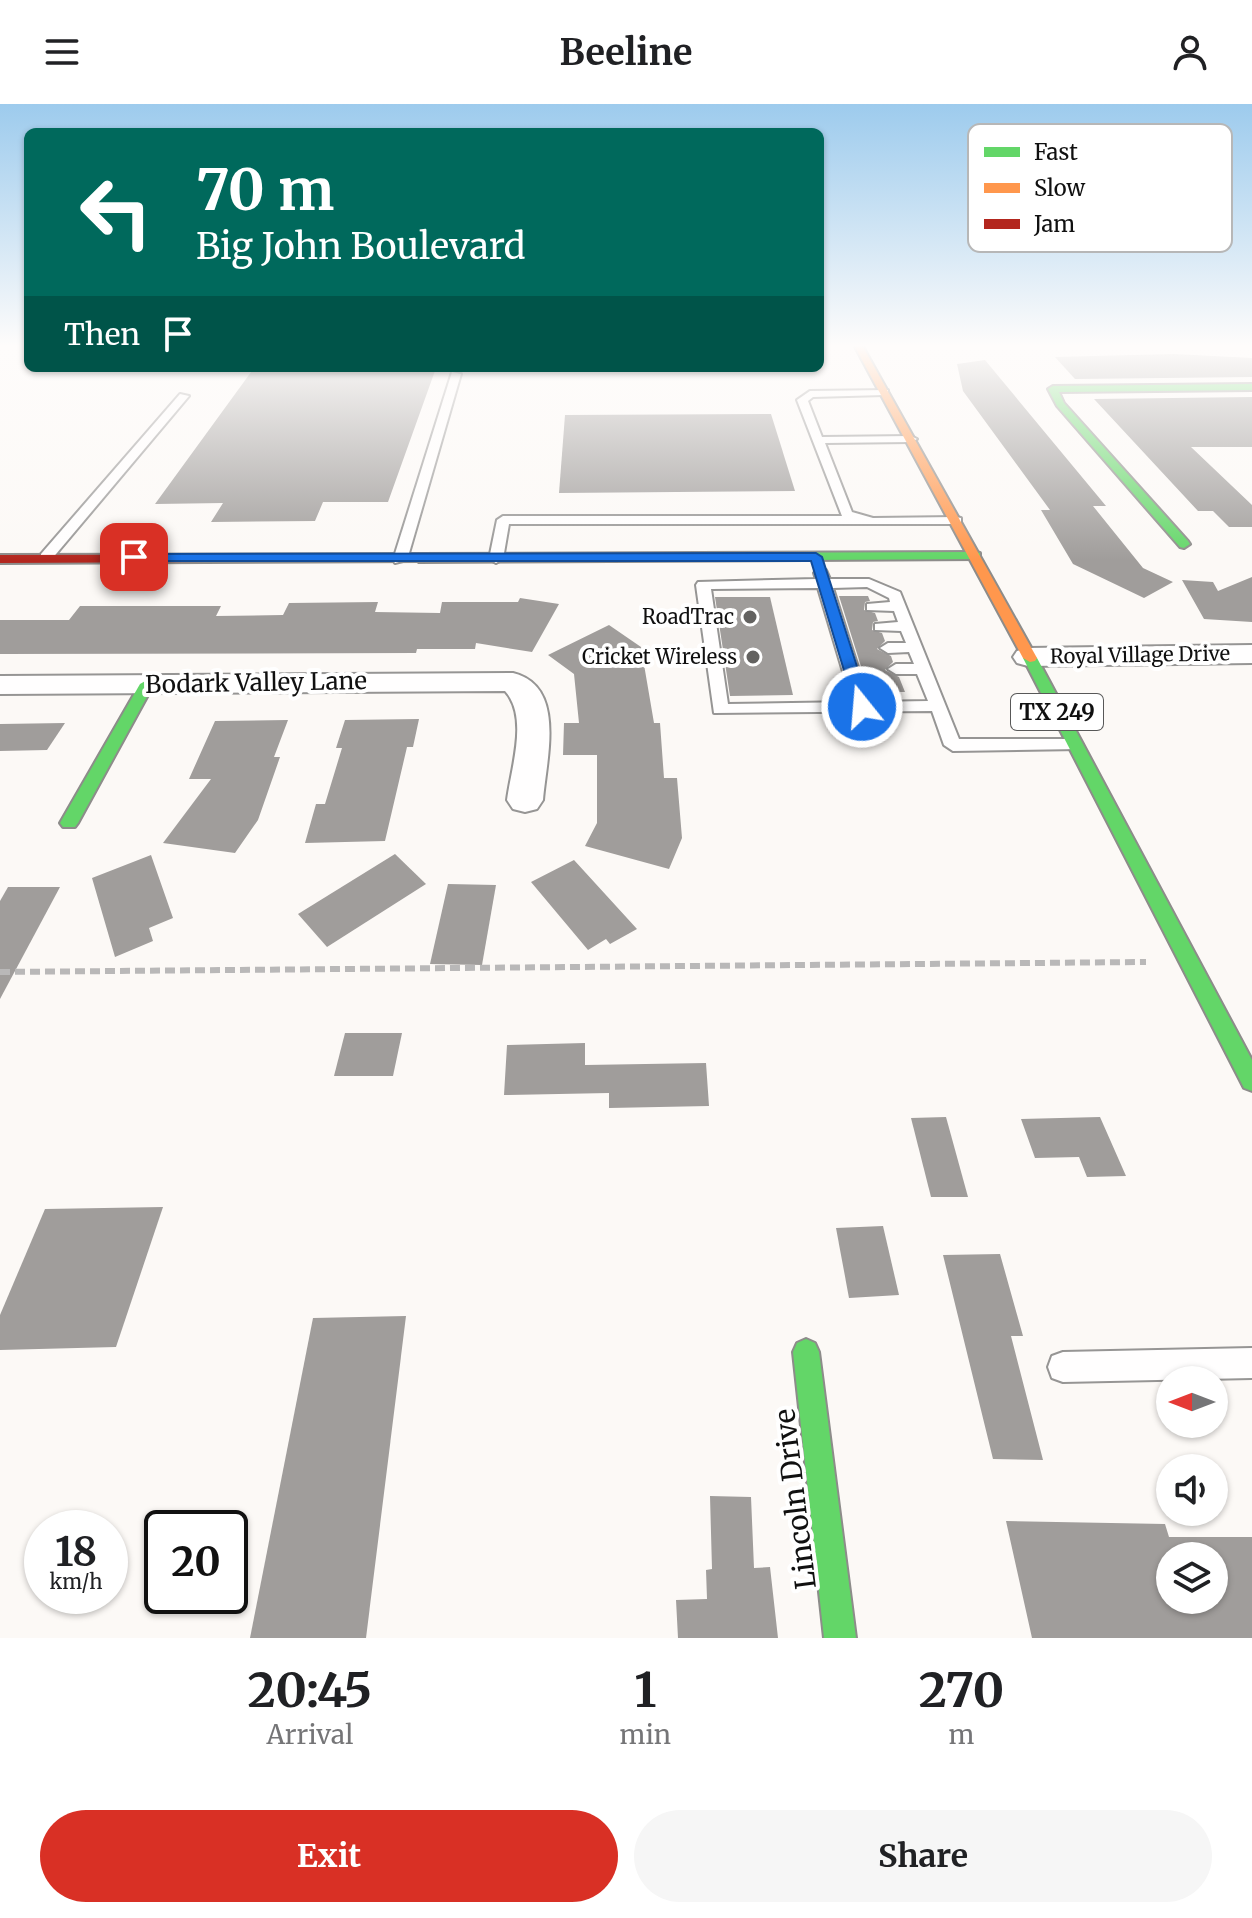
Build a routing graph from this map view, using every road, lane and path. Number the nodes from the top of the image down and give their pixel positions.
1 (166, 417) edge
2 (443, 417) edge
3 (809, 417) edge
4 (898, 417) edge
5 (1071, 417) edge
6 (911, 439) junction
7 (818, 440) junction
8 (858, 520) junction
9 (956, 521) junction
10 (1184, 544) dead end
11 (976, 556) junction
12 (46, 557) junction
13 (816, 557) junction
14 (728, 558) junction
15 (0, 559) edge
16 (496, 559) junction
17 (400, 560) junction
18 (824, 583) junction
19 (733, 584) junction
20 (900, 606) junction
21 (872, 607) dead end
22 (908, 626) junction
23 (880, 627) dead end
24 (916, 647) junction
25 (888, 648) dead end
26 (1252, 654) edge
27 (1028, 657) junction
28 (896, 669) dead end
29 (924, 669) junction
30 (147, 684) junction
31 (0, 685) edge
32 (938, 706) junction
33 (862, 707) junction
34 (1074, 745) junction
35 (525, 800) dead end
36 (69, 823) dead end
37 (1187, 961) junction
38 (0, 972) edge
39 (1252, 1081) edge
40 (806, 1352) dead end
41 (1252, 1363) edge
42 (1063, 1367) dead end
43 (840, 1638) edge

1 - 12 lane
2 - 17 lane
3 - 7 lane
4 - 6 street, TX 249
5 - 10 street
6 - 7 lane
6 - 9 street, TX 249
7 - 8 lane
8 - 9 lane
8 - 16 lane
9 - 11 street, TX 249
11 - 13 street
11 - 27 street, TX 249
12 - 15 street
12 - 17 street
13 - 14 street
13 - 18 lane
14 - 16 street
14 - 19 lane
16 - 17 street
18 - 19 lane
18 - 20 lane
18 - 33 lane
19 - 33 lane
20 - 21 lane
20 - 22 lane
22 - 23 lane
22 - 24 lane
24 - 25 lane
24 - 29 lane
26 - 27 street, Royal Village Drive
27 - 34 street, TX 249
28 - 29 lane
29 - 32 lane
30 - 31 street, Bodark Valley Lane
30 - 35 street, Bodark Valley Lane
30 - 36 street
32 - 33 lane
32 - 34 lane
34 - 37 street, TX 249
37 - 38 path
37 - 39 street, TX 249
40 - 43 street, Lincoln Drive
41 - 42 lane

